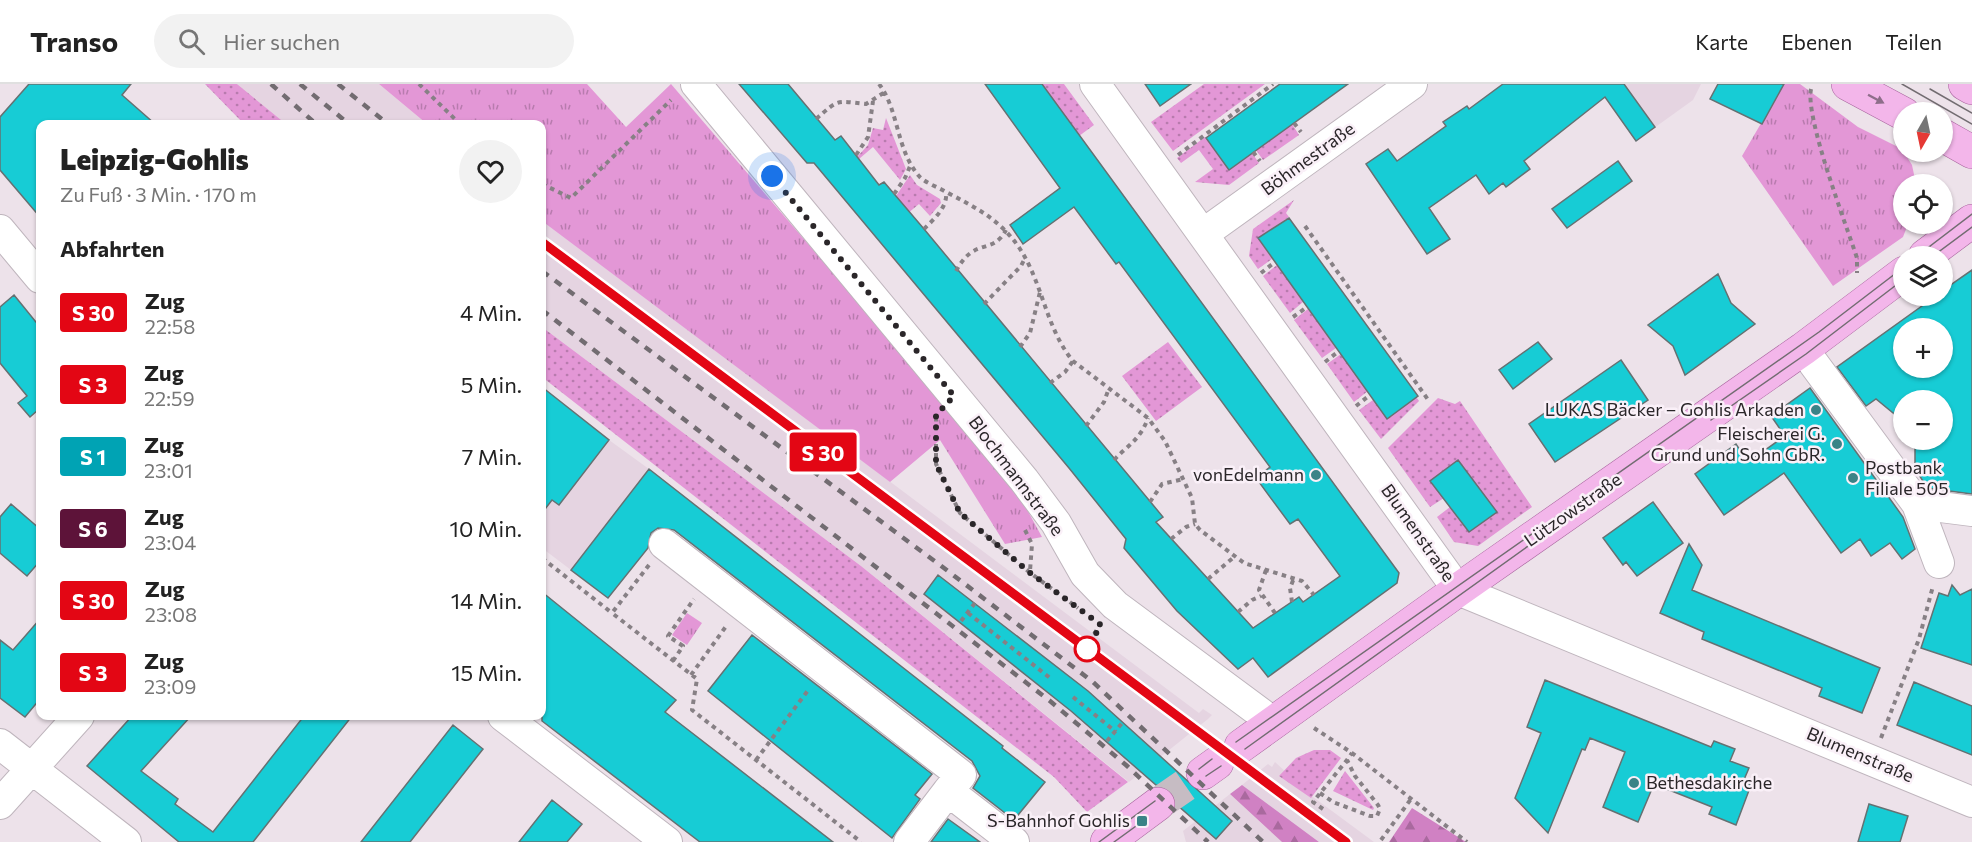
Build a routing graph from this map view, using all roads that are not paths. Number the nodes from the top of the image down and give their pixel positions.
1 (696, 84) edge
2 (1095, 84) edge
3 (1412, 84) edge
4 (1848, 84) edge
5 (1965, 84) edge
6 (1972, 88) edge
7 (1893, 108) edge
8 (1953, 141) edge
9 (1972, 152) edge
10 (1972, 221) edge
11 (0, 230) edge
12 (1203, 234) junction
13 (1938, 246) edge
14 (36, 273) edge
15 (1893, 281) edge
16 (1803, 350) junction
17 (1923, 497) junction
18 (1972, 511) edge
19 (664, 544) road end
20 (1939, 563) road end
21 (1458, 590) junction
22 (1282, 717) junction
23 (75, 720) edge
24 (508, 720) edge
25 (0, 744) edge
26 (1220, 761) tunnel mouth
27 (32, 769) junction
28 (948, 791) junction
29 (1972, 802) edge
30 (0, 804) edge
31 (1158, 804) tunnel mouth
32 (126, 842) edge
33 (668, 842) edge
34 (909, 842) edge
35 (1014, 842) edge
36 (1107, 842) edge

1 - 22 street, Blochmannstraße
2 - 12 street, Blumenstraße
3 - 12 street, Böhmestraße
4 -> 7 main road
5 - 6 main road
8 - 9 main road
10 - 13 main road
11 - 14 street
12 - 21 street, Blumenstraße
15 - 16 main road, Lützowstraße
16 - 17 street
16 - 21 main road, Lützowstraße
17 - 18 street
17 - 20 street
19 - 28 street
21 - 22 main road, Lützowstraße
21 - 29 street, Blumenstraße
22 - 26 main road, Lützowstraße
23 - 27 street
24 - 33 street
25 - 27 street
27 - 30 street
27 - 32 street
28 - 34 street
28 - 35 street
31 - 36 main road

